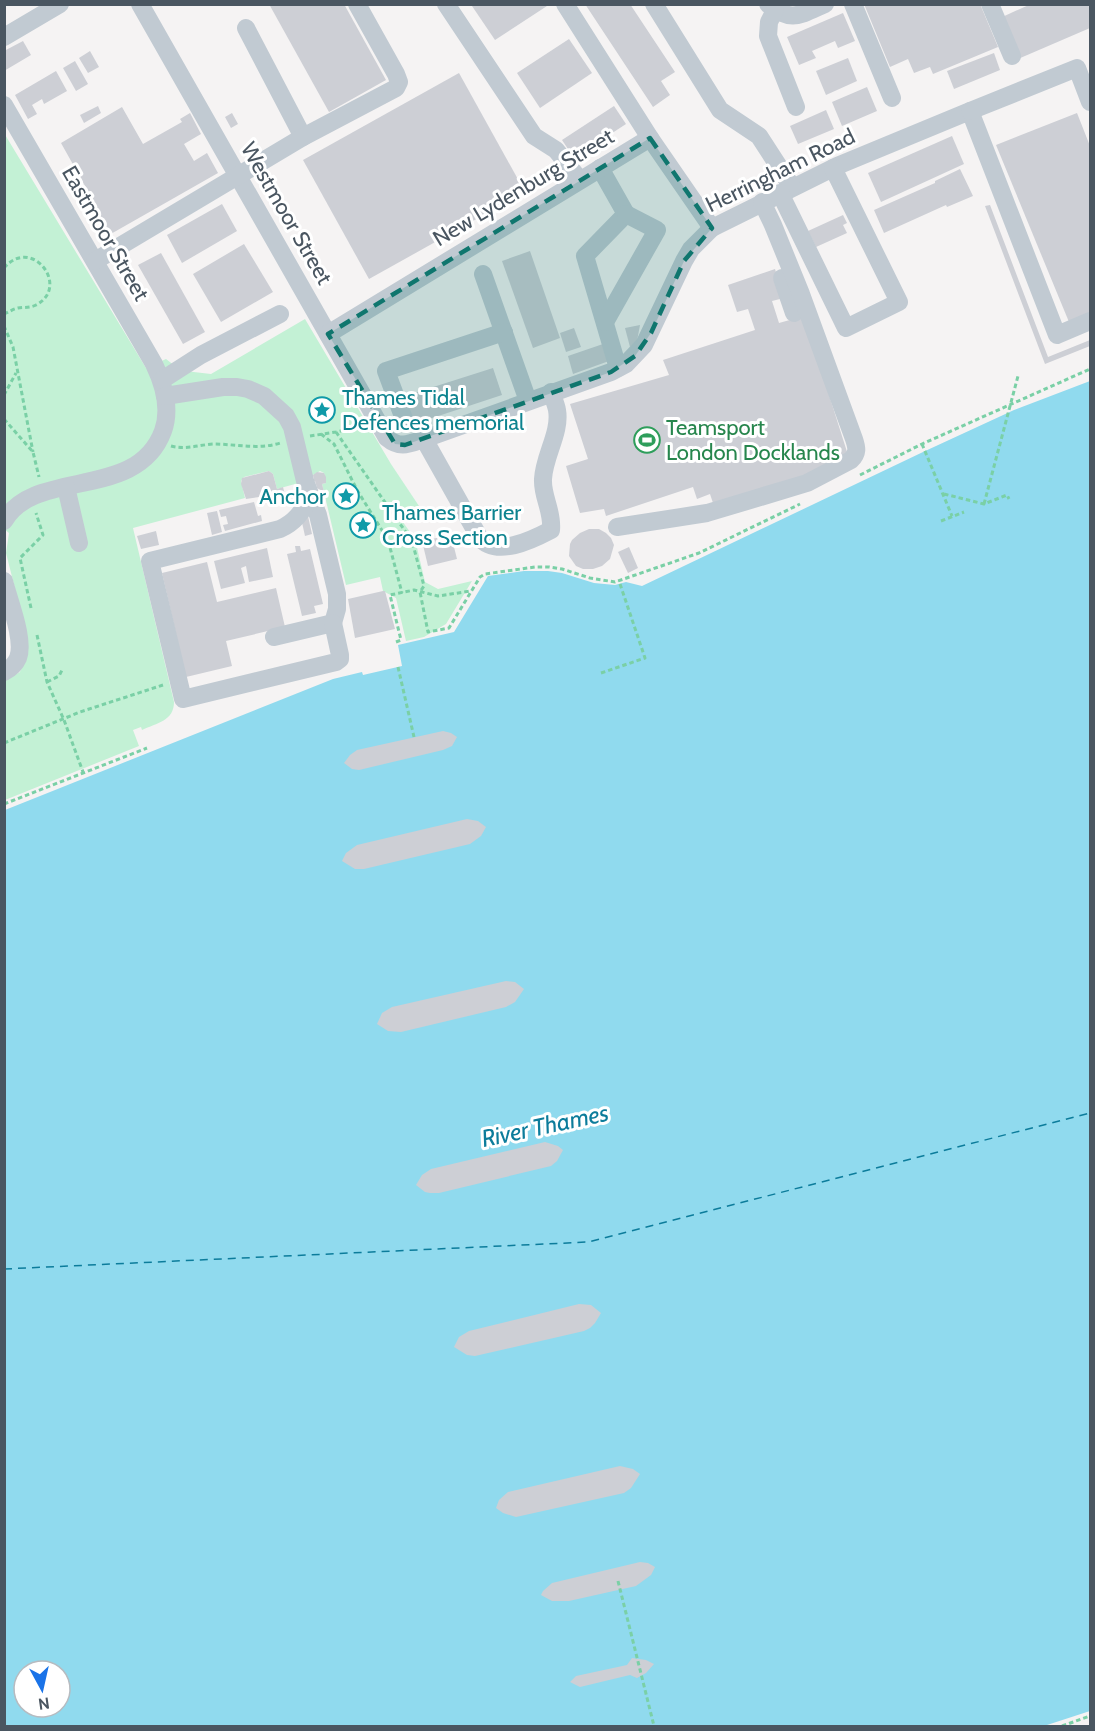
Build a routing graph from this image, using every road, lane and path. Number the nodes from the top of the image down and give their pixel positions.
1 (60, 4) edge
2 (140, 4) edge
3 (357, 4) edge
4 (446, 4) edge
5 (565, 4) edge
6 (654, 4) edge
7 (825, 4) edge
8 (853, 4) edge
9 (990, 4) edge
10 (771, 7) edge
11 (246, 28) dead end
12 (4, 38) edge
13 (1012, 56) dead end
14 (892, 98) dead end
15 (1090, 102) edge
16 (4, 105) edge
17 (796, 107) dead end
18 (970, 111) junction
19 (303, 137) junction
20 (650, 138) junction
21 (600, 168) junction
22 (833, 168) junction
23 (239, 177) junction
24 (580, 180) junction
25 (786, 190) junction
26 (762, 202) junction
27 (626, 214) junction
28 (712, 228) junction
29 (782, 249) junction
30 (95, 261) junction
31 (4, 268) edge
32 (483, 274) dead end
33 (4, 314) edge
34 (280, 314) dead end
35 (794, 314) dead end
36 (1090, 321) edge
37 (605, 322) junction
38 (4, 326) edge
39 (504, 332) junction
40 (328, 333) junction
41 (618, 368) junction
42 (1090, 369) edge
43 (17, 371) junction
44 (1018, 376) dead end
45 (164, 388) junction
46 (551, 392) junction
47 (4, 395) edge
48 (528, 401) junction
49 (4, 419) edge
50 (404, 419) dead end
51 (378, 422) junction
52 (336, 432) junction
53 (424, 439) junction
54 (291, 444) junction
55 (395, 444) joint
56 (922, 444) junction
57 (172, 447) dead end
58 (33, 452) junction
59 (859, 476) dead end
60 (40, 482) dead end
61 (66, 487) junction
62 (308, 489) junction
63 (944, 494) junction
64 (1009, 499) dead end
65 (805, 501) dead end
66 (984, 504) junction
67 (35, 509) dead end
68 (964, 512) dead end
69 (952, 516) junction
70 (941, 520) dead end
71 (4, 521) edge
72 (617, 527) dead end
73 (79, 543) dead end
74 (4, 581) edge
75 (619, 581) junction
76 (471, 591) junction
77 (420, 592) junction
78 (402, 593) junction
79 (32, 614) dead end
80 (333, 623) junction
81 (35, 625) dead end
82 (274, 637) dead end
83 (396, 642) dead end
84 (398, 667) dead end
85 (63, 668) dead end
86 (4, 672) edge
87 (601, 673) dead end
88 (47, 682) junction
89 (166, 687) dead end
90 (64, 720) junction
91 (414, 737) dead end
92 (4, 743) edge
93 (147, 748) dead end
94 (83, 772) junction
95 (4, 804) edge
96 (618, 1581) dead end
97 (1090, 1716) edge
98 (654, 1726) edge
99 (1062, 1726) edge

1 - 12 street
2 - 23 street, Westmoor Street
3 - 19 street
4 - 24 street
5 - 20 street
6 - 25 street
7 - 10 street
8 - 14 street
9 - 13 street
10 - 17 street
11 - 19 street
15 - 18 street, Herringham Road
16 - 30 street, Eastmoor Street
18 - 22 street, Herringham Road
18 - 36 street
19 - 23 street
20 - 21 street, New Lydenburg Street
20 - 28 street, New Lydenburg Street
21 - 24 street, New Lydenburg Street
21 - 27 street
22 - 25 street, Herringham Road
22 - 25 street
23 - 30 street
23 - 40 street, Westmoor Street
24 - 40 street, New Lydenburg Street
25 - 26 street, Herringham Road
26 - 28 street, Herringham Road
26 - 29 street
27 - 37 street
27 - 37 street
28 - 41 street, Herringham Road
29 - 35 street
29 - 72 street
30 - 45 street, Eastmoor Street
31 - 33 path
32 - 39 street
34 - 45 street
37 - 41 street
38 - 43 path
39 - 48 street
39 - 50 street
40 - 51 street, Westmoor Street
41 - 46 street, Herringham Road
42 - 56 path
43 - 47 path
43 - 58 path
44 - 66 path
45 - 54 street
45 - 61 street
46 - 48 street, Herringham Road
46 - 53 street
48 - 53 street, Herringham Road
49 - 58 path
51 - 52 path
51 - 55 street, Westmoor Street
52 - 77 path
52 - 78 path
53 - 55 street, Herringham Road
54 - 57 path
54 - 62 street
56 - 59 path
56 - 63 path
58 - 60 path
61 - 71 street
61 - 73 street
62 - 80 street
62 - 80 street
63 - 66 path
63 - 69 path
64 - 66 path
65 - 75 path
67 - 79 path
68 - 69 path
69 - 70 path
74 - 86 street
75 - 76 path
75 - 87 path
76 - 77 path
76 - 77 path
77 - 78 path
78 - 83 path
80 - 82 street
81 - 88 path
84 - 91 path
85 - 88 path
88 - 90 path
89 - 90 path
90 - 92 path
90 - 94 path
93 - 94 path
94 - 95 path
96 - 98 path
97 - 99 path

